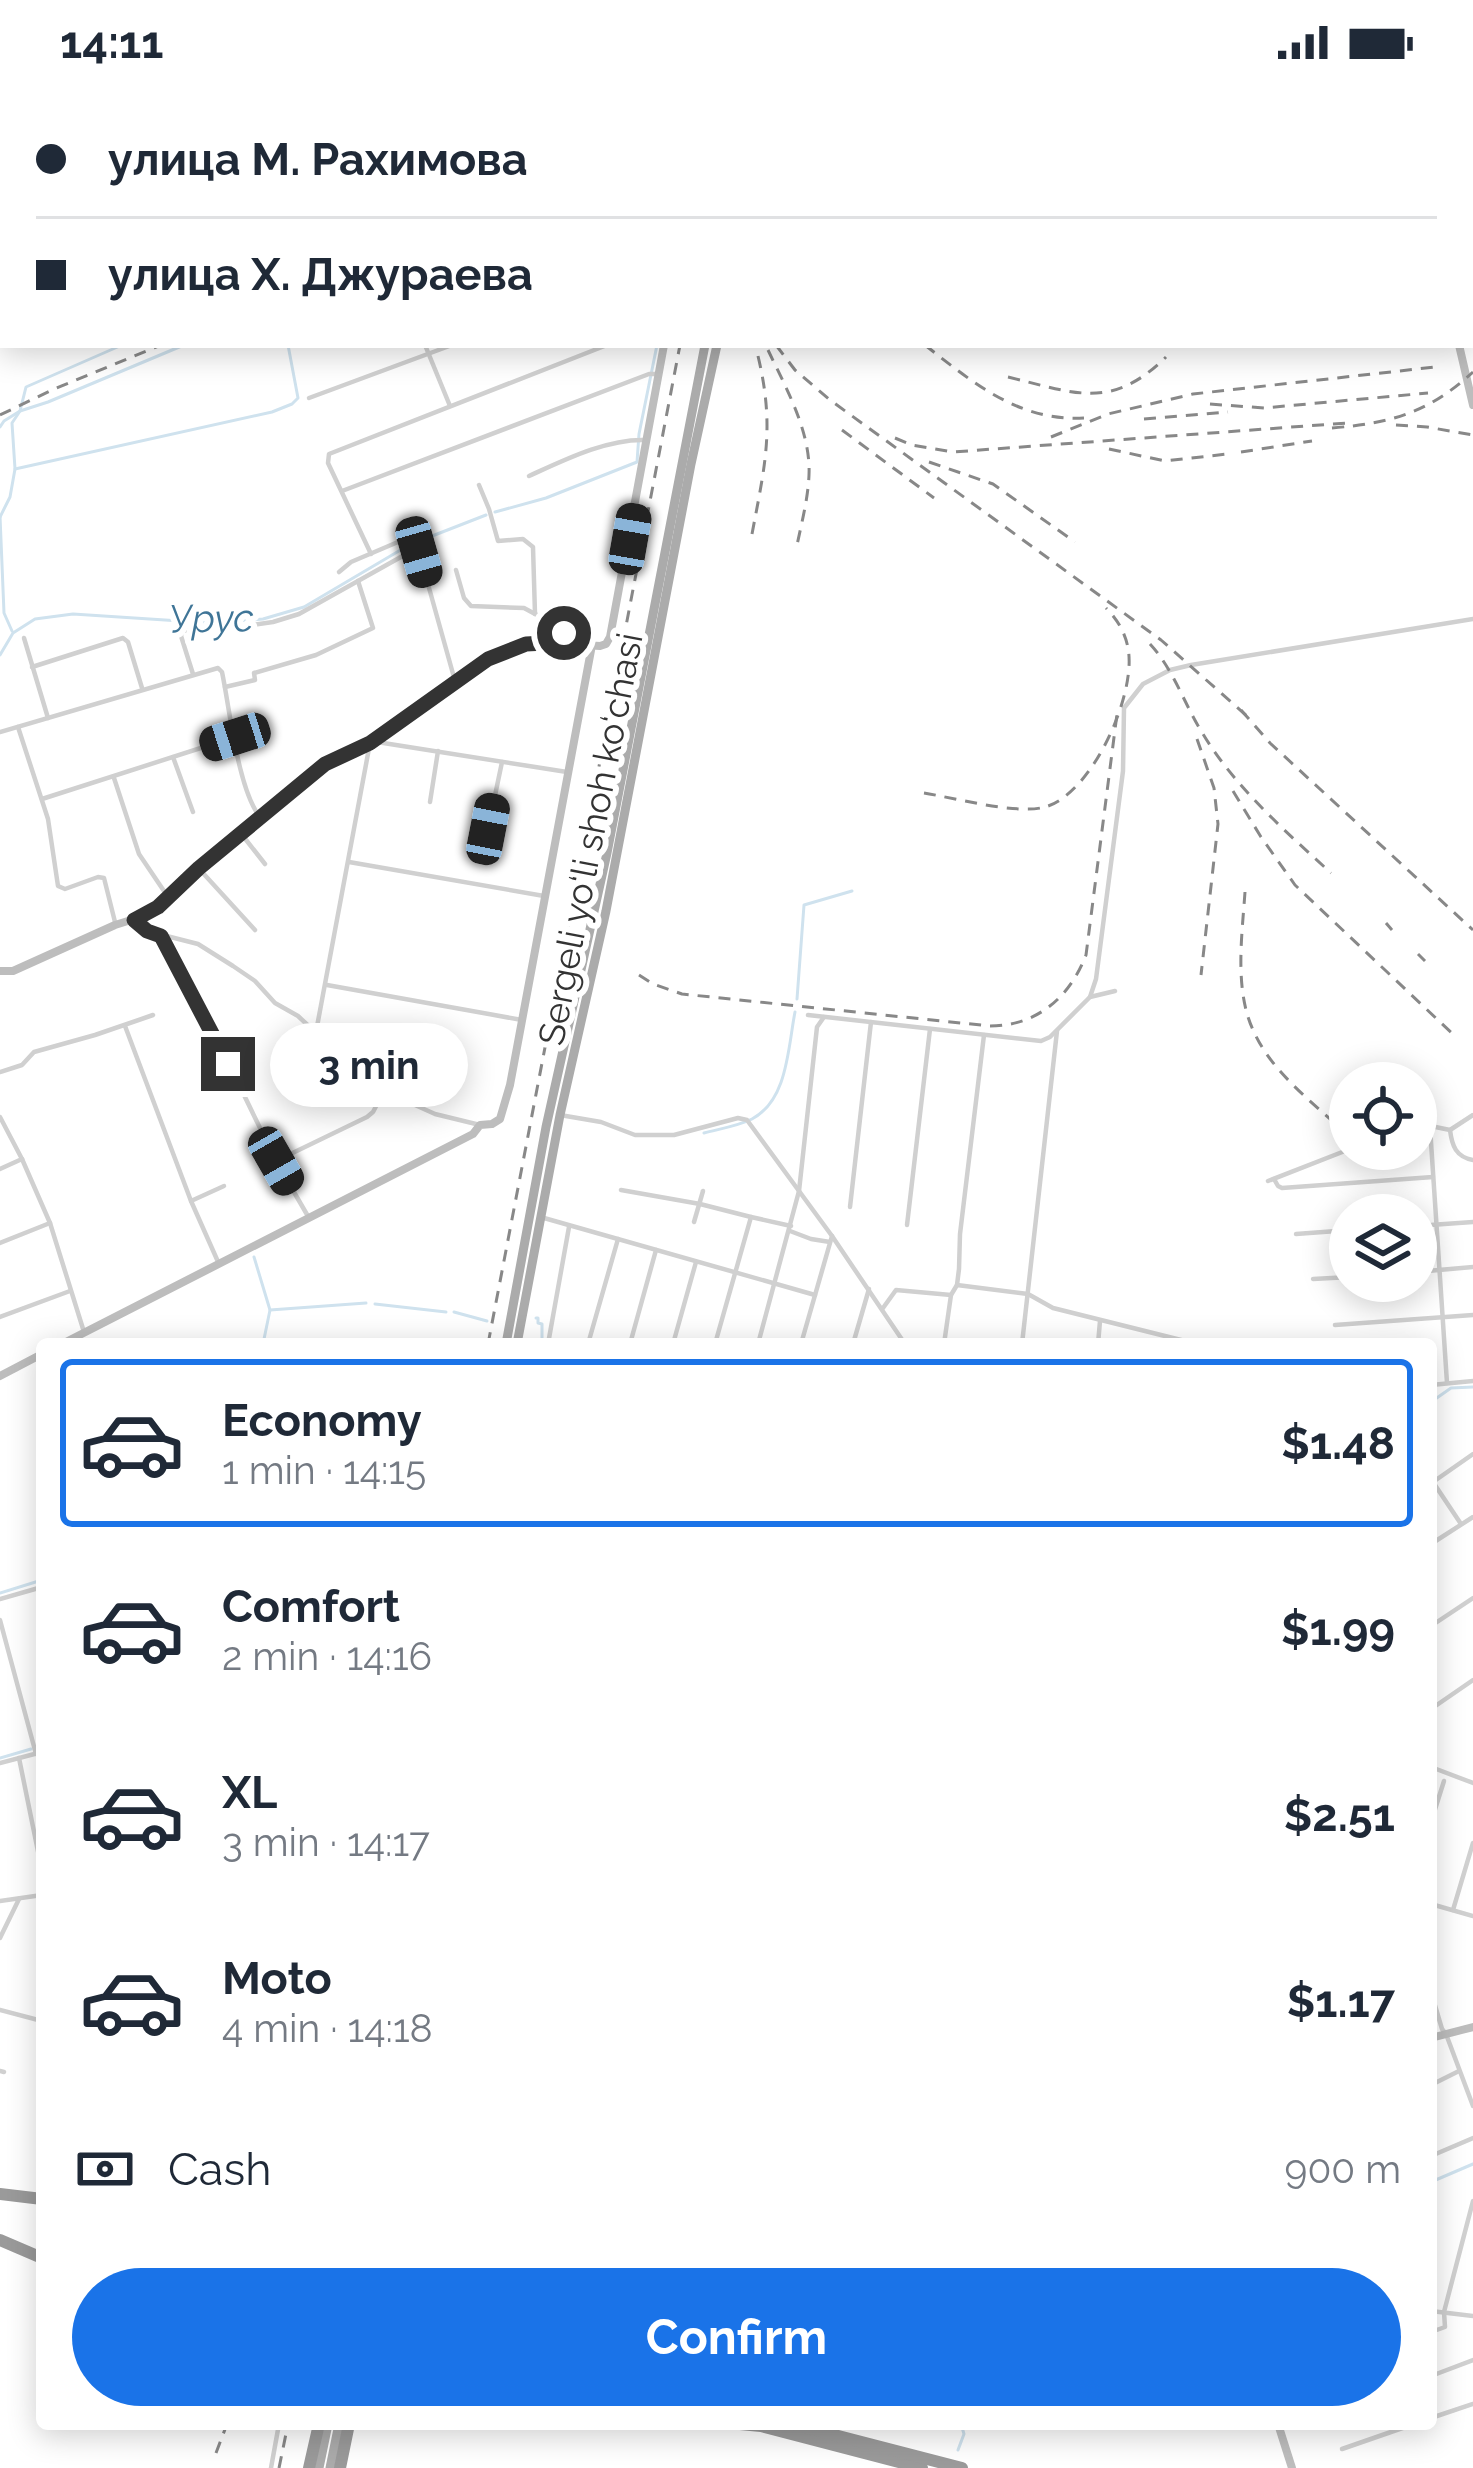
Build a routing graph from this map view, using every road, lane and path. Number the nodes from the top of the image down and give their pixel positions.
1 (426, 348) edge
2 (444, 348) edge
3 (599, 348) edge
4 (663, 348) edge
5 (704, 348) edge
6 (716, 348) edge
7 (1461, 348) edge
8 (429, 354) junction
9 (654, 374) junction
10 (310, 398) dead end
11 (1473, 405) edge
12 (450, 406) junction
13 (642, 440) junction
14 (529, 476) dead end
15 (479, 485) dead end
16 (342, 491) junction
17 (416, 546) junction
18 (371, 554) junction
19 (457, 570) dead end
20 (339, 572) dead end
21 (358, 581) junction
22 (535, 614) junction
23 (1473, 619) edge
24 (24, 638) dead end
25 (565, 642) junction
26 (592, 645) junction
27 (32, 667) junction
28 (193, 674) junction
29 (455, 681) junction
30 (225, 687) junction
31 (142, 690) junction
32 (48, 718) junction
33 (18, 727) junction
34 (0, 732) edge
35 (235, 737) junction
36 (371, 742) junction
37 (438, 752) junction
38 (173, 757) junction
39 (502, 762) junction
40 (567, 772) junction
41 (113, 776) junction
42 (42, 799) junction
43 (430, 802) dead end
44 (193, 812) dead end
45 (260, 817) junction
46 (488, 829) dead end
47 (241, 833) junction
48 (349, 862) junction
49 (265, 864) dead end
50 (199, 868) junction
51 (544, 896) junction
52 (168, 897) junction
53 (134, 920) junction
54 (115, 925) junction
55 (255, 930) dead end
56 (161, 936) junction
57 (0, 971) edge
58 (326, 985) junction
59 (1114, 992) dead end
60 (1090, 997) junction
61 (153, 1015) dead end
62 (808, 1016) dead end
63 (824, 1017) junction
64 (522, 1020) junction
65 (871, 1022) junction
66 (125, 1026) junction
67 (930, 1028) junction
68 (1057, 1031) junction
69 (316, 1032) junction
70 (984, 1034) junction
71 (0, 1072) edge
72 (383, 1091) junction
73 (560, 1115) junction
74 (1473, 1115) edge
75 (0, 1117) edge
76 (480, 1126) junction
77 (1437, 1128) edge
78 (1450, 1130) junction
79 (1329, 1157) edge
80 (22, 1160) junction
81 (1473, 1160) edge
82 (276, 1161) junction
83 (0, 1169) edge
84 (1433, 1170) edge
85 (1433, 1177) junction
86 (224, 1186) dead end
87 (621, 1190) dead end
88 (703, 1191) dead end
89 (799, 1191) junction
90 (1434, 1194) edge
91 (191, 1201) junction
92 (700, 1204) junction
93 (850, 1207) dead end
94 (540, 1217) junction
95 (751, 1217) junction
96 (309, 1219) junction
97 (694, 1222) dead end
98 (1473, 1222) edge
99 (50, 1223) junction
100 (1437, 1225) edge
101 (569, 1226) junction
102 (907, 1226) dead end
103 (791, 1228) junction
104 (1329, 1232) edge
105 (1296, 1234) dead end
106 (618, 1239) junction
107 (831, 1239) junction
108 (1437, 1240) edge
109 (0, 1243) edge
110 (656, 1250) junction
111 (696, 1262) junction
112 (219, 1264) junction
113 (1473, 1267) edge
114 (1439, 1269) junction
115 (735, 1273) junction
116 (1329, 1278) edge
117 (1313, 1279) dead end
118 (775, 1284) junction
119 (957, 1285) junction
120 (868, 1289) junction
121 (70, 1291) junction
122 (1028, 1294) junction
123 (815, 1295) junction
124 (951, 1295) junction
125 (882, 1310) junction
126 (1473, 1315) edge
127 (0, 1317) edge
128 (1443, 1317) junction
129 (1100, 1321) junction
130 (1335, 1324) dead end
131 (84, 1332) junction
132 (73, 1338) edge
133 (507, 1338) edge
134 (518, 1338) edge
135 (549, 1338) edge
136 (590, 1338) edge
137 (632, 1338) edge
138 (675, 1338) edge
139 (717, 1338) edge
140 (760, 1338) edge
141 (804, 1338) edge
142 (855, 1338) edge
143 (901, 1338) edge
144 (945, 1338) edge
145 (1023, 1338) edge
146 (1098, 1338) edge
147 (1172, 1338) edge
148 (36, 1357) edge
149 (0, 1376) edge
150 (1447, 1383) junction
151 (1437, 1384) edge
152 (1471, 1385) edge
153 (1473, 1454) edge
154 (1437, 1479) edge
155 (1437, 1488) edge
156 (1473, 1517) edge
157 (1461, 1524) junction
158 (1437, 1540) edge
159 (36, 1589) edge
160 (1473, 1598) edge
161 (0, 1599) edge
162 (0, 1620) edge
163 (1437, 1622) edge
164 (1473, 1680) edge
165 (1437, 1705) edge
166 (36, 1743) edge
167 (36, 1754) edge
168 (19, 1758) junction
169 (0, 1762) edge
170 (1437, 1769) edge
171 (1473, 1772) edge
172 (1462, 1779) junction
173 (1444, 1780) dead end
174 (1473, 1784) edge
175 (1437, 1803) edge
176 (36, 1842) edge
177 (1473, 1843) edge
178 (36, 1896) edge
179 (19, 1899) junction
180 (0, 1901) edge
181 (1437, 1906) edge
182 (1453, 1910) junction
183 (1473, 1916) edge
184 (0, 1938) edge
185 (0, 2010) edge
186 (1437, 2012) edge
187 (36, 2019) edge
188 (1473, 2027) edge
189 (1446, 2034) junction
190 (1437, 2036) edge
191 (1459, 2072) junction
192 (1437, 2082) edge
193 (1473, 2106) edge
194 (1473, 2138) edge
195 (1437, 2153) edge
196 (0, 2194) edge
197 (36, 2199) edge
198 (1473, 2201) edge
199 (0, 2240) edge
200 (36, 2255) edge
201 (1437, 2311) edge
202 (1444, 2312) junction
203 (1473, 2316) edge
204 (1437, 2329) edge
205 (1473, 2360) edge
206 (1437, 2374) edge
207 (1473, 2404) edge
208 (1437, 2416) edge
209 (278, 2430) edge
210 (322, 2430) edge
211 (323, 2430) edge
212 (338, 2430) edge
213 (348, 2430) edge
214 (781, 2430) edge
215 (810, 2430) edge
216 (1280, 2430) edge
217 (1397, 2430) edge
218 (851, 2444) junction
219 (1342, 2449) dead end
220 (271, 2468) edge
221 (309, 2468) edge
222 (319, 2468) edge
223 (330, 2468) edge
224 (340, 2468) edge
225 (922, 2468) edge
226 (962, 2468) edge
227 (1292, 2468) edge

1 - 8 street
2 - 8 street
3 - 12 street
4 - 9 street
5 - 133 main road, Sergeli yo‘li shoh ko‘chasi
6 - 73 main road, Sergeli yo‘li shoh ko‘chasi
7 - 11 street
8 - 10 street
8 - 12 street
9 - 13 street
9 - 16 street
12 - 16 street
13 - 14 street
13 - 26 street
15 - 22 street
16 - 18 street
17 - 18 street
17 - 21 street
17 - 29 street
18 - 20 street
19 - 22 street
21 - 28 street
21 - 30 street
22 - 25 street
23 - 60 street
24 - 27 street
25 - 26 street
25 - 29 street
26 - 40 street
27 - 31 street
27 - 32 street
28 - 30 street
28 - 31 street
29 - 36 street
30 - 35 street
31 - 32 street
32 - 33 street
33 - 34 street
33 - 42 street
35 - 38 street
35 - 45 street
36 - 37 street
36 - 45 street
36 - 48 street
37 - 39 street
37 - 43 street
38 - 41 street
38 - 44 street
39 - 40 street
39 - 46 street
40 - 51 street
41 - 42 street
41 - 52 street
42 - 54 street
45 - 47 street
47 - 49 street
47 - 50 street
48 - 51 street
48 - 58 street
50 - 52 street
50 - 55 street
51 - 64 street
52 - 53 street
53 - 54 street
53 - 56 street
54 - 57 street
56 - 69 street
56 - 82 street
58 - 64 street
58 - 69 street
59 - 60 street
60 - 68 street
61 - 66 street
62 - 63 street
63 - 65 street
63 - 89 street
64 - 76 street
65 - 67 street
65 - 93 street
66 - 71 street
66 - 91 street
67 - 70 street
67 - 102 street
68 - 70 street
68 - 122 street
69 - 72 street
70 - 119 street
72 - 76 street
72 - 82 street
73 - 89 street
73 - 94 main road, Sergeli yo‘li shoh ko‘chasi
74 - 78 street
75 - 80 street
76 - 96 street
77 - 78 street
78 - 81 street
79 - 85 street
80 - 83 street
80 - 99 street
82 - 96 street
84 - 85 street
85 - 90 street
86 - 91 street
87 - 92 street
88 - 92 street
89 - 103 street
89 - 107 street
91 - 112 street
92 - 95 street
92 - 97 street
94 - 101 street
94 - 134 main road, Sergeli yo‘li shoh ko‘chasi
95 - 103 street
95 - 115 street
96 - 112 street
98 - 100 street
99 - 109 street
99 - 121 street
101 - 106 street
101 - 135 street
103 - 107 street
103 - 118 street
104 - 105 street
106 - 110 street
106 - 136 street
107 - 120 street
107 - 123 street
108 - 114 street
110 - 111 street
110 - 137 street
111 - 115 street
111 - 138 street
112 - 131 street
113 - 114 street
114 - 128 street
115 - 118 street
115 - 139 street
116 - 117 street
118 - 123 street
118 - 140 street
119 - 122 street
119 - 124 street
120 - 125 street
120 - 142 street
121 - 127 street
121 - 131 street
122 - 129 street
122 - 145 street
123 - 141 street
124 - 125 street
124 - 144 street
125 - 143 street
126 - 128 street
128 - 130 street
128 - 150 street
129 - 146 street
129 - 147 street
131 - 132 street
148 - 149 street
150 - 151 street
150 - 152 street
153 - 154 street
155 - 157 street
156 - 157 street
157 - 158 street
159 - 161 street
160 - 163 street
162 - 166 street
164 - 165 street
167 - 168 street
168 - 169 street
168 - 176 street
170 - 172 street
171 - 172 street
172 - 174 street
173 - 175 street
177 - 182 street
178 - 179 street
179 - 180 street
179 - 184 street
181 - 182 street
182 - 183 street
185 - 187 street
186 - 189 street
188 - 189 street
189 - 190 street
189 - 191 street
191 - 192 street
191 - 193 street
194 - 195 street
196 - 197 highway
198 - 202 street
199 - 200 highway
201 - 202 street
202 - 203 street
202 - 204 street
205 - 206 street
207 - 208 street
209 - 220 street
210 - 221 highway
211 - 222 main road
212 - 223 main road
213 - 224 highway
214 - 218 highway
215 - 218 highway
216 - 227 street
217 - 219 street
218 - 225 highway
218 - 226 highway

